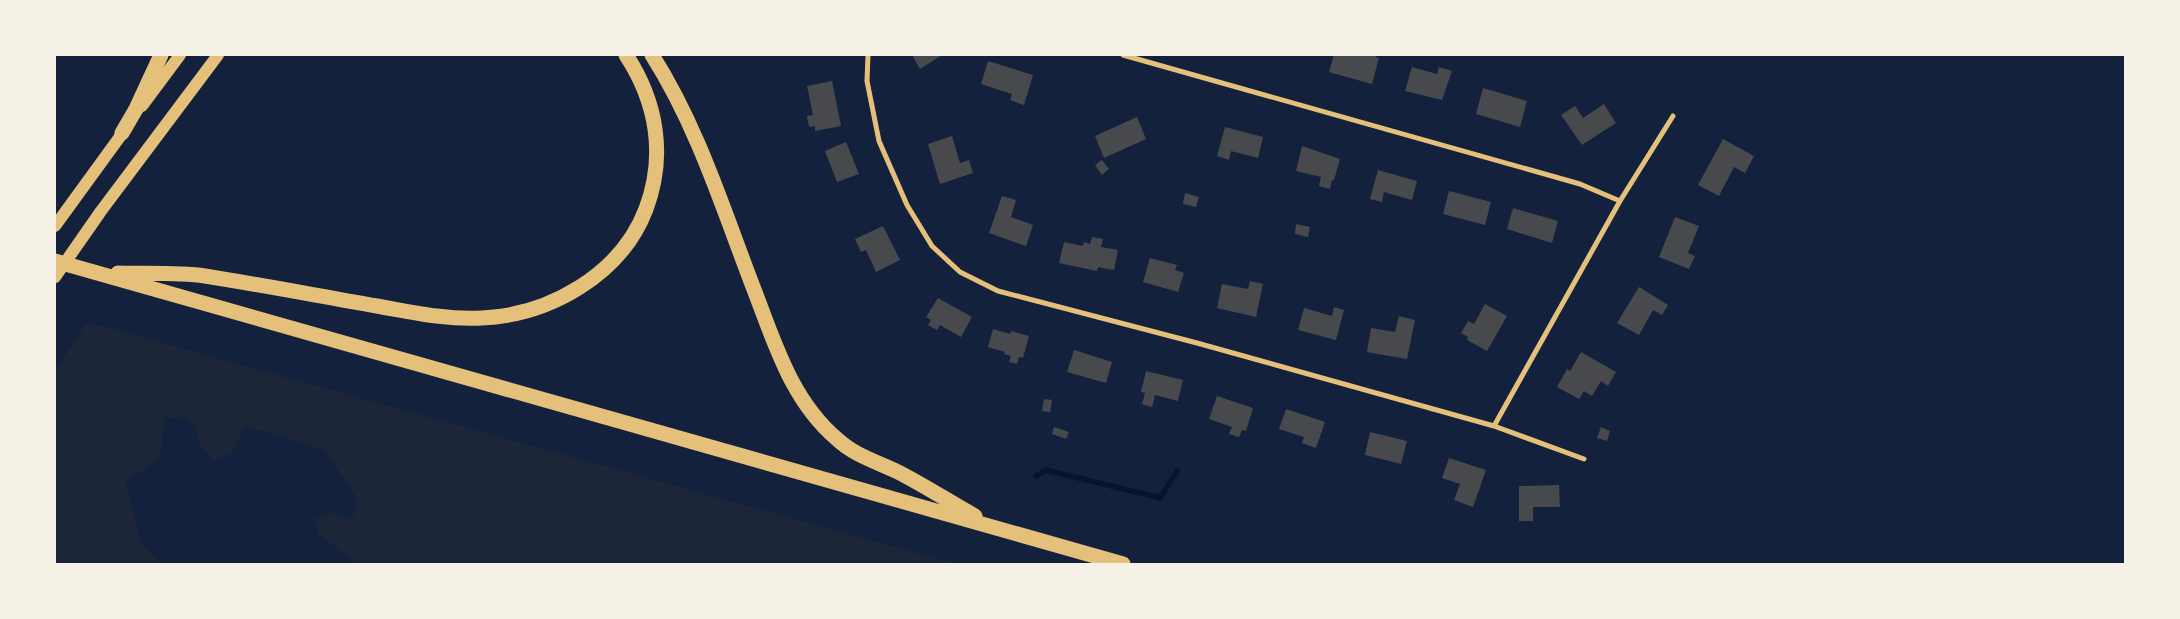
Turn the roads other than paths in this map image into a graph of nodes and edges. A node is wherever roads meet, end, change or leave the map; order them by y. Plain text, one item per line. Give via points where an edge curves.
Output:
1 (161, 55) edge
2 (180, 55) edge
3 (218, 55) edge
4 (626, 55) edge
5 (652, 55) edge
6 (868, 55) edge
7 (1123, 55) edge
8 (1673, 116) dead end
9 (122, 133) junction
10 (1620, 201) junction
11 (55, 226) edge
12 (55, 261) edge
13 (95, 272) junction
14 (55, 277) edge
15 (1494, 426) junction
16 (1584, 459) dead end
17 (996, 528) junction
18 (1123, 564) edge

1 - 9 highway
2 - 9 main road
3 - 14 main road
4 - 13 highway via 637,72 653,112 658,155 651,195 635,234 616,258 581,287 554,301 495,318 444,317 202,276
5 - 17 highway via 679,102 700,150 778,352 803,401 847,448
6 - 15 street via 867,81 879,141 907,205 932,246 960,272 998,291
7 - 10 street via 1580,184
8 - 10 street
9 - 11 main road
10 - 15 street
12 - 13 highway
13 - 17 highway
15 - 16 street
17 - 18 highway

